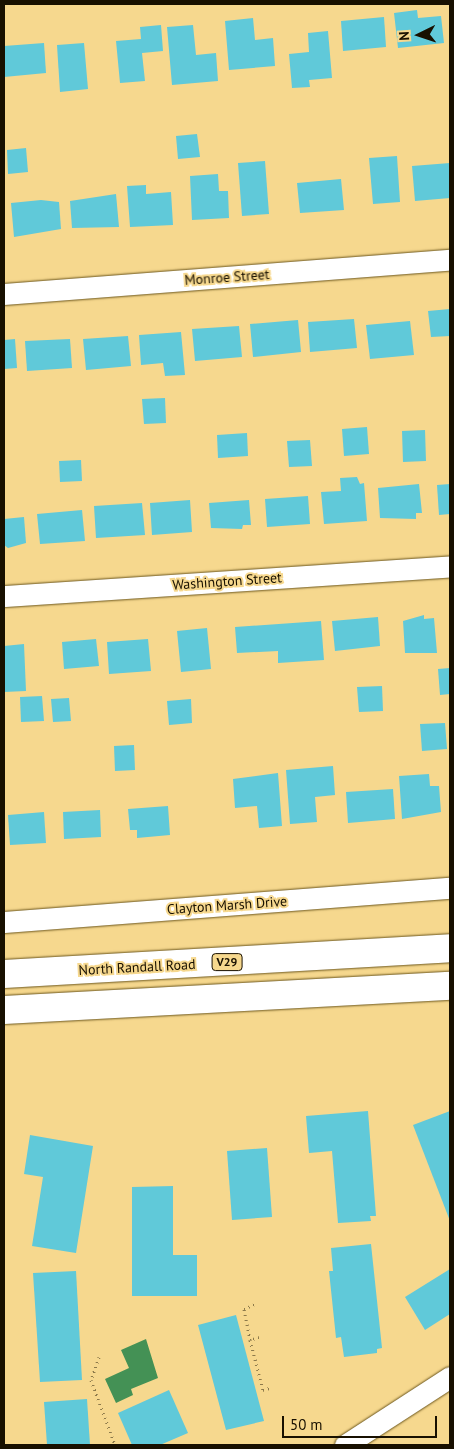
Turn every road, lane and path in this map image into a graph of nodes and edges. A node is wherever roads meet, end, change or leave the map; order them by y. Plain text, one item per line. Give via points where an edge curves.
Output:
1 (450, 260) edge
2 (4, 294) edge
3 (450, 566) edge
4 (4, 596) edge
5 (450, 888) edge
6 (4, 922) edge
7 (450, 948) edge
8 (4, 974) edge
9 (450, 986) edge
10 (4, 1010) edge
11 (257, 1303) dead end
12 (259, 1336) dead end
13 (250, 1340) junction
14 (99, 1357) dead end
15 (450, 1377) edge
16 (272, 1388) dead end
17 (115, 1445) edge
18 (345, 1445) edge

1 - 2 street, Monroe Street
3 - 4 street, Washington Street
5 - 6 street, Clayton Marsh Drive
7 - 8 main road, North Randall Road / V29
9 - 10 main road
11 - 13 path via 244,1309
12 - 13 path
13 - 16 path via 263,1390
14 - 17 path via 90,1380
15 - 18 street

